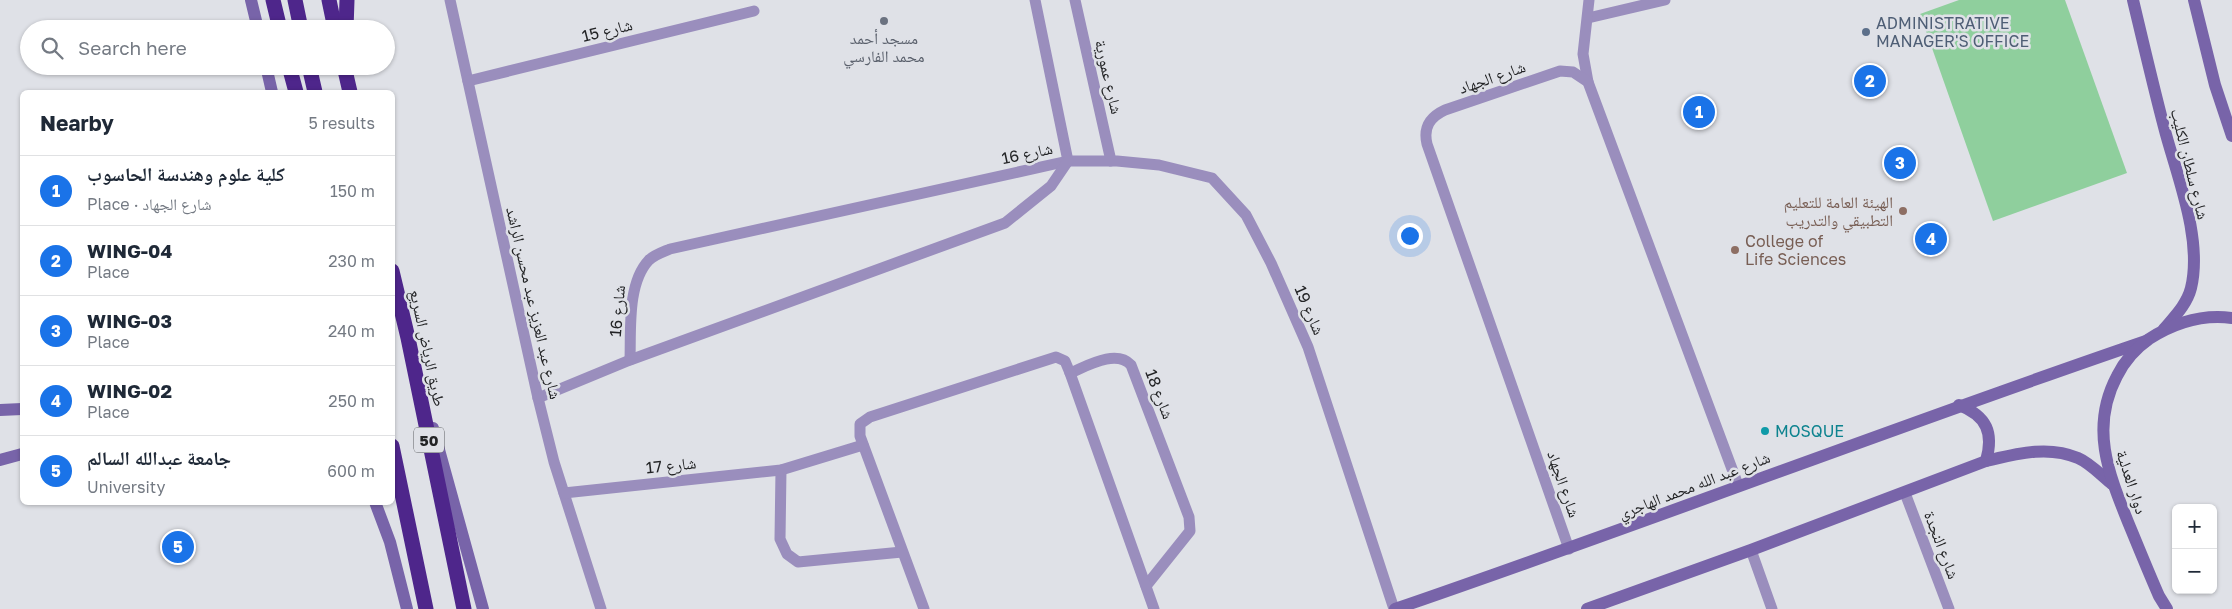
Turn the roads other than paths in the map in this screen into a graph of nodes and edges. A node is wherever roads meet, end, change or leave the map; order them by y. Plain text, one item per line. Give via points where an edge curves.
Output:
1 (251, 0) edge
2 (272, 0) edge
3 (295, 0) edge
4 (329, 0) edge
5 (348, 0) edge
6 (450, 0) edge
7 (1035, 0) edge
8 (1075, 0) edge
9 (1589, 0) edge
10 (1665, 0) edge
11 (2133, 0) edge
12 (2194, 0) edge
13 (754, 11) dead end
14 (1588, 18) junction
15 (256, 20) edge
16 (278, 20) edge
17 (299, 20) edge
18 (333, 20) edge
19 (347, 20) edge
20 (268, 75) edge
21 (291, 75) edge
22 (311, 75) edge
23 (346, 75) edge
24 (468, 81) junction
25 (1588, 82) junction
26 (272, 90) edge
27 (295, 90) edge
28 (315, 90) edge
29 (350, 90) edge
30 (2232, 136) edge
31 (1068, 161) junction
32 (1111, 161) junction
33 (395, 284) edge
34 (2232, 318) edge
35 (2163, 330) junction
36 (408, 338) junction
37 (2146, 341) junction
38 (630, 360) junction
39 (1070, 373) junction
40 (538, 398) junction
41 (1959, 405) junction
42 (20, 409) edge
43 (0, 410) edge
44 (863, 445) junction
45 (20, 455) edge
46 (0, 460) edge
47 (395, 460) edge
48 (1986, 461) junction
49 (782, 470) junction
50 (2112, 484) junction
51 (1738, 485) junction
52 (564, 493) junction
53 (1905, 493) junction
54 (376, 505) edge
55 (1569, 549) junction
56 (1751, 550) junction
57 (902, 552) junction
58 (1146, 586) junction
59 (2159, 596) junction
60 (407, 609) edge
61 (426, 609) edge
62 (464, 609) edge
63 (483, 609) edge
64 (601, 609) edge
65 (924, 609) edge
66 (1154, 609) edge
67 (1394, 609) edge
68 (1588, 609) edge
69 (1772, 609) edge
70 (1949, 609) edge
71 (2163, 609) edge
72 (2167, 609) edge

1 - 15 main road
2 - 16 highway
3 - 17 highway
4 - 18 highway
5 - 19 highway
6 - 24 street, شارع عبد العزيز عبد محسن الراشد
7 - 31 street
8 - 32 street, شارع عمورية
9 - 14 street
10 - 14 street
11 - 35 main road, شارع سلطان الكليب via 2187,212 2194,257 2186,303
12 - 30 main road via 2215,85
13 - 24 street, شارع 15
14 - 25 street via 1583,54
20 - 26 main road
21 - 27 highway
22 - 28 highway
23 - 29 highway
24 - 40 street, شارع عبد العزيز عبد محسن الراشد
25 - 51 street
25 - 55 street, شارع الجهاد via 1573,72 1560,71 1446,110 1433,117 1426,131 1430,154
31 - 32 street, شارع 19
31 - 38 street, شارع 16 via 1051,186 1005,223
31 - 38 street, شارع 16 via 670,249 649,259 636,281
32 - 67 street, شارع 19 via 1159,165 1212,178 1246,215 1308,347
33 - 36 highway, طريق الرياض السريع / 50
34 - 35 main road, دوار العدلية via 2202,318
35 - 37 main road, دوار العدلية
36 - 62 highway, طريق الرياض السريع / 50
36 - 63 main road
37 - 41 main road, شارع عبد الله محمد الهاجري
37 - 50 main road, دوار العدلية via 2120,370 2105,405 2104,444
38 - 40 street, شارع 16
39 - 44 street via 1063,359 1053,358 870,417 860,424
39 - 58 street
39 - 58 street, شارع 18 via 1110,359 1123,359 1131,365 1189,517 1190,531
40 - 52 street, شارع عبد العزيز عبد محسن الراشد
41 - 48 main road via 1972,410 1989,433 1990,448
41 - 51 main road, شارع عبد الله محمد الهاجري
42 - 43 main road
44 - 49 street, شارع 17
44 - 57 street
45 - 46 main road
47 - 61 highway, 50
48 - 50 main road via 2021,452 2047,450 2079,458
48 - 53 main road
49 - 52 street, شارع 17
49 - 57 street via 780,539 787,554 798,562
50 - 59 main road, دوار العدلية
51 - 55 main road, شارع عبد الله محمد الهاجري
52 - 64 street, شارع عبد العزيز عبد محسن الراشد
53 - 56 main road
53 - 70 street, شارع النجدة
54 - 60 main road via 390,542
55 - 67 main road, شارع عبد الله محمد الهاجري
56 - 68 main road
56 - 69 street
57 - 65 street
58 - 66 street
59 - 71 main road
59 - 72 main road, دوار العدلية

